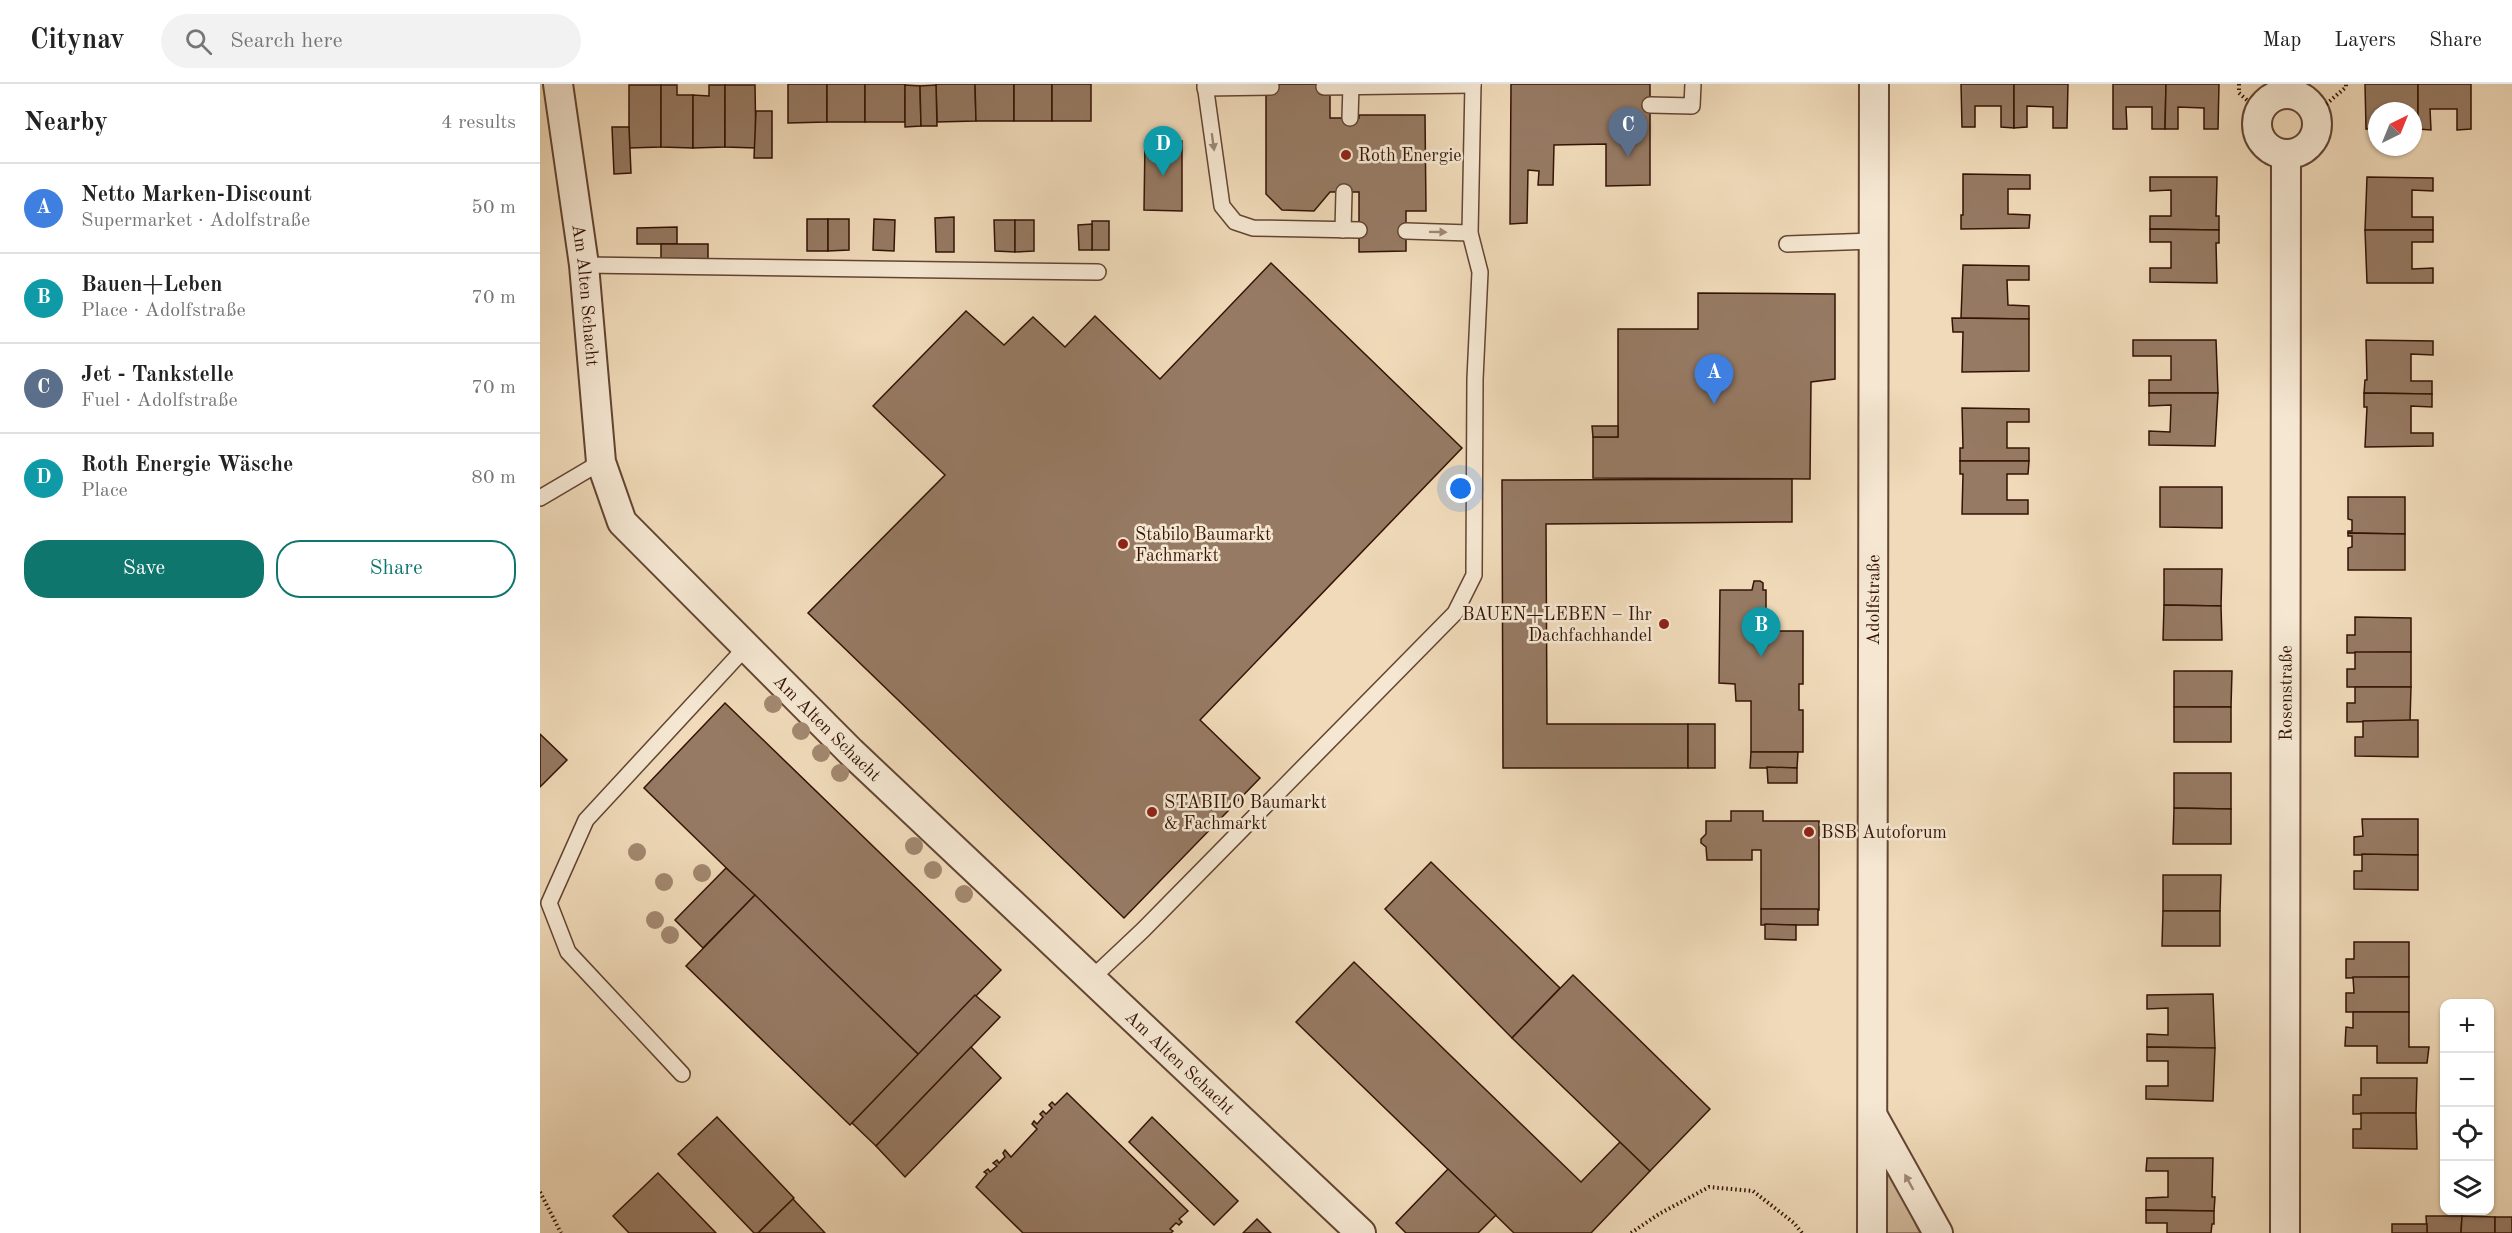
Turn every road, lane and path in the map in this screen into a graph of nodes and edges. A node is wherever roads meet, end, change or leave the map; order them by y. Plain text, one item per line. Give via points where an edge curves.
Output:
1 (558, 84) edge
2 (1473, 84) edge
3 (1693, 84) edge
4 (1874, 84) edge
5 (2239, 84) edge
6 (2346, 84) edge
7 (1205, 86) edge
8 (1352, 86) junction
9 (1272, 87) dead end
10 (1323, 87) dead end
11 (1650, 105) dead end
12 (2259, 111) junction
13 (2316, 113) junction
14 (1350, 118) dead end
15 (2286, 154) junction
16 (1344, 192) dead end
17 (1343, 230) junction
18 (1359, 230) dead end
19 (1406, 231) dead end
20 (1470, 233) junction
21 (1873, 242) junction
22 (1787, 244) dead end
23 (584, 265) junction
24 (1098, 272) dead end
25 (601, 462) junction
26 (540, 498) edge
27 (747, 646) junction
28 (1091, 979) junction
29 (682, 1074) dead end
30 (1873, 1116) junction
31 (540, 1192) edge
32 (561, 1233) edge
33 (1361, 1233) edge
34 (1631, 1233) edge
35 (1802, 1233) edge
36 (1872, 1233) edge
37 (1938, 1233) edge
38 (2285, 1233) edge

1 - 23 street, Am Alten Schacht
2 - 8 lane
2 - 20 lane
3 - 11 lane via 1692,106
4 - 21 street, Adolfstraße
5 - 12 path via 2239,93
6 - 13 path
7 - 9 lane
7 -> 17 lane via 1222,206 1235,222 1253,228
8 - 10 lane
8 - 14 lane
12 - 13 street via 2283,94 2303,98
12 - 15 street via 2262,140 2268,147
13 - 15 street via 2312,142 2296,153
15 - 38 street, Rosenstraße
16 - 17 lane
17 - 18 lane
19 -> 20 lane
20 - 28 lane via 1480,272 1474,575 1455,613
21 - 22 lane
21 - 30 street, Adolfstraße
23 - 24 lane
23 - 25 street, Am Alten Schacht
25 - 26 lane
25 - 27 street, Am Alten Schacht via 622,522
27 - 28 street, Am Alten Schacht via 851,752
27 - 29 lane via 586,820 549,903 568,952
28 - 33 street, Am Alten Schacht
30 - 36 street, Adolfstraße
37 -> 30 street, Adolfstraße
31 - 32 path
34 - 35 path via 1709,1187 1753,1191 1794,1222

